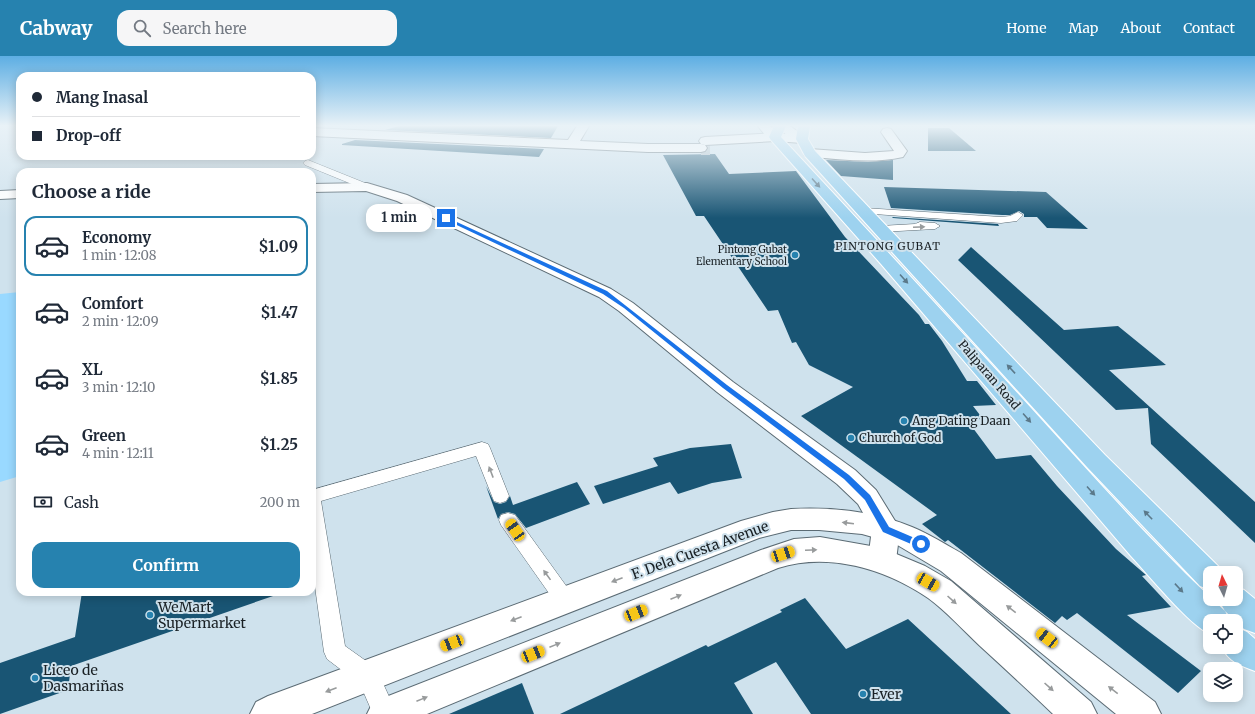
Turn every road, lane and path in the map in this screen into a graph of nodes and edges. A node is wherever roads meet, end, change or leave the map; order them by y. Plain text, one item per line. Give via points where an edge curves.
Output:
1 (801, 157) edge
2 (813, 157) edge
3 (856, 157) edge
4 (883, 157) edge
5 (308, 163) dead end
6 (367, 187) junction
7 (316, 188) edge
8 (16, 194) edge
9 (0, 195) edge
10 (864, 211) junction
11 (1018, 215) dead end
12 (500, 496) dead end
13 (316, 497) edge
14 (508, 520) dead end
15 (316, 525) edge
16 (886, 529) junction
17 (882, 560) junction
18 (1203, 570) edge
19 (566, 600) junction
20 (1241, 606) edge
21 (1207, 614) edge
22 (1255, 619) edge
23 (1243, 649) edge
24 (1255, 656) edge
25 (368, 676) junction
26 (268, 714) edge
27 (385, 714) edge
28 (1079, 714) edge
29 (1143, 714) edge

1 -> 21 main road, Paliparan Road via 887,260 1142,548
2 - 10 main road, Paliparan Road
3 - 4 street
5 - 6 lane
6 - 7 street
6 - 16 street via 402,198 605,292 725,387 846,477 867,498
8 - 9 street
10 - 11 lane via 1001,220 1013,219
18 -> 10 main road, Paliparan Road via 1096,461
12 -> 13 lane via 482,448
19 -> 14 lane
15 - 25 lane via 335,652
16 - 17 street
16 -> 19 street, F. Dela Cuesta Avenue via 812,519 781,521 751,529
29 -> 16 street, F. Dela Cuesta Avenue via 952,562 921,544
27 -> 17 street via 771,558 794,551 820,549
17 -> 28 street via 940,590
19 -> 25 street, F. Dela Cuesta Avenue
20 - 22 main road
23 - 24 main road
25 -> 26 street, F. Dela Cuesta Avenue
25 - 27 lane

